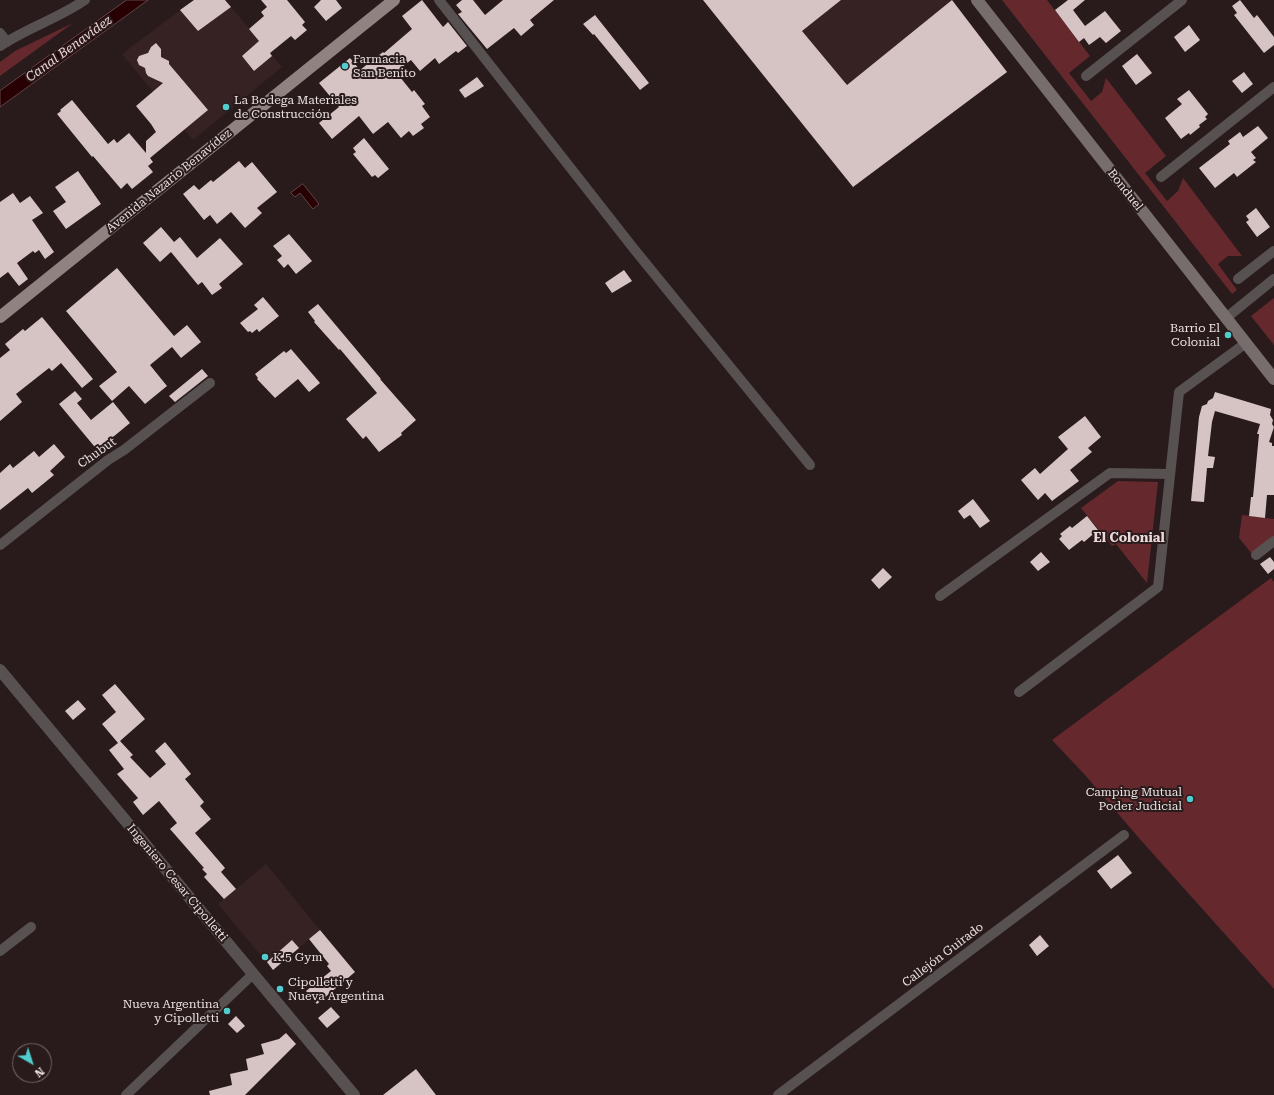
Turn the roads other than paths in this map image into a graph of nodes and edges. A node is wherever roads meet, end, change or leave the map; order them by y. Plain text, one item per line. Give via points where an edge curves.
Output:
1 (85, 0) edge
2 (394, 0) edge
3 (439, 0) edge
4 (977, 0) edge
5 (1182, 0) edge
6 (0, 33) edge
7 (3, 44) edge
8 (1086, 76) dead end
9 (1274, 88) edge
10 (1161, 177) dead end
11 (1274, 251) edge
12 (1238, 279) dead end
13 (1274, 279) edge
14 (0, 317) edge
15 (1226, 318) junction
16 (1246, 343) junction
17 (1274, 379) edge
18 (210, 383) dead end
19 (810, 465) dead end
20 (1170, 474) junction
21 (1274, 541) edge
22 (0, 545) edge
23 (1256, 555) dead end
24 (940, 596) dead end
25 (0, 670) edge
26 (1019, 692) dead end
27 (1124, 836) dead end
28 (31, 927) dead end
29 (0, 951) edge
30 (253, 974) junction
31 (126, 1095) edge
32 (354, 1095) edge
33 (778, 1095) edge

1 - 7 street
2 - 14 main road, Avenida Nazario Benavídez
3 - 19 street via 634,249
4 - 15 main road, Bonduel
5 - 8 street
6 - 7 street
9 - 10 street
11 - 12 street
13 - 15 street
15 - 16 main road, Bonduel
16 - 17 main road, Bonduel
16 - 20 street via 1179,392
18 - 22 street, Chubut
20 - 24 street via 1110,473
20 - 26 street via 1158,587
21 - 23 street
25 - 30 street, Ingeniero Cesar Cipolletti
27 - 33 street, Callejón Guirado
28 - 29 street
30 - 31 street
30 - 32 street, Ingeniero Cesar Cipolletti

